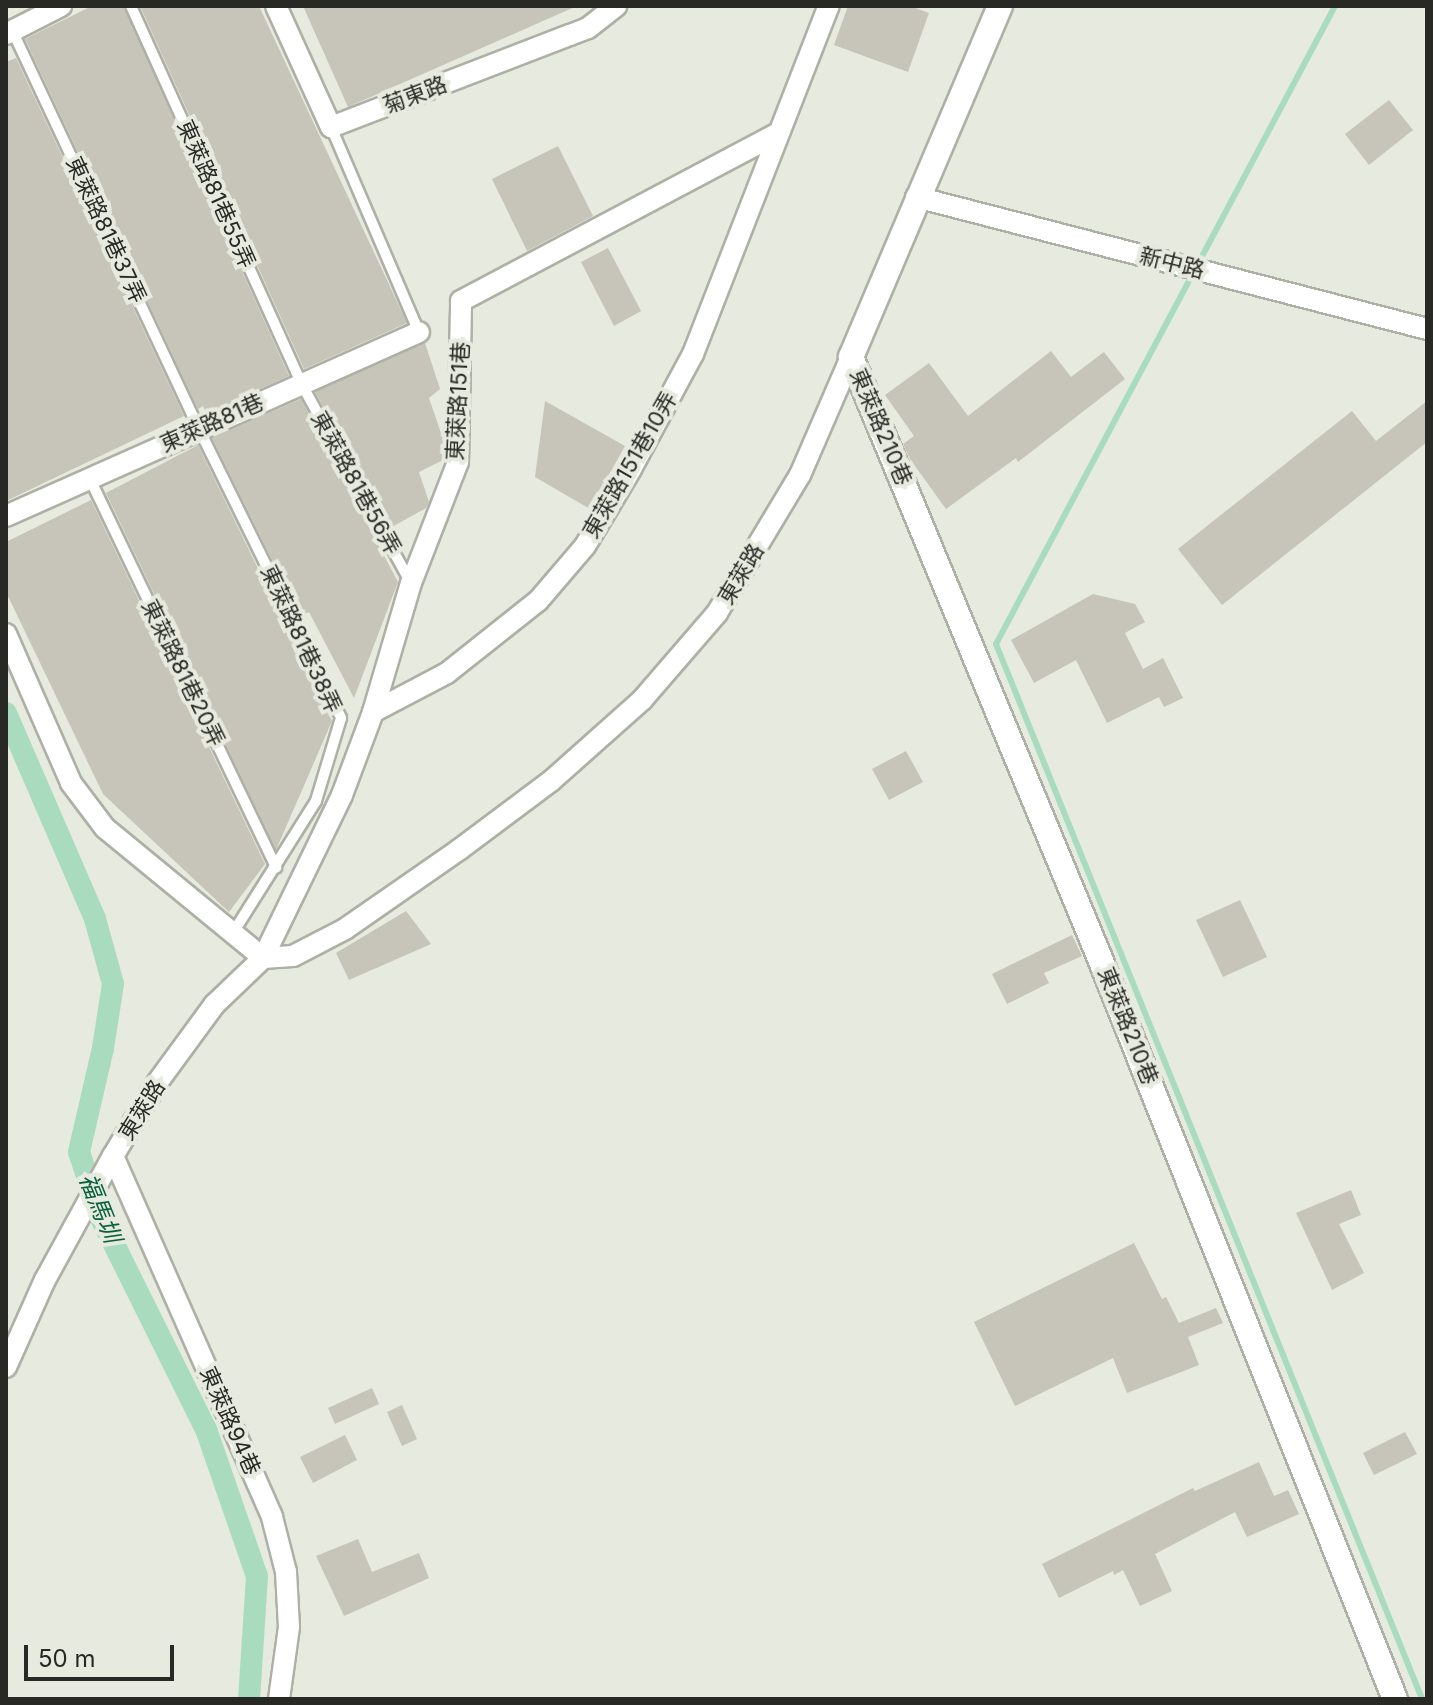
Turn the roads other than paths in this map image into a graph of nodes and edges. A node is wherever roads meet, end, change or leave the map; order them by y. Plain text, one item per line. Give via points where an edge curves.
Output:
1 (61, 6) edge
2 (131, 6) edge
3 (276, 6) edge
4 (616, 6) edge
5 (829, 6) edge
6 (1000, 6) edge
7 (9, 32) edge
8 (331, 127) junction
9 (778, 133) junction
10 (916, 197) junction
11 (1427, 329) edge
12 (419, 332) joint
13 (851, 357) junction
14 (301, 383) junction
15 (199, 429) junction
16 (90, 479) junction
17 (6, 516) edge
18 (411, 583) junction
19 (6, 634) edge
20 (373, 712) junction
21 (276, 868) junction
22 (233, 933) junction
23 (263, 958) junction
24 (113, 1156) junction
25 (6, 1367) edge
26 (279, 1699) edge
27 (1395, 1699) edge

1 - 7 street
2 - 14 lane, 東萊路81巷55弄
3 - 8 street
4 - 8 street, 菊東路 via 588,28
5 - 9 street
6 - 10 street, 東萊路
7 - 15 lane, 東萊路81巷37弄
8 - 12 lane
9 - 18 street, 東萊路151巷 via 461,301 458,462
9 - 20 street, 東萊路151巷10弄 via 693,354 585,546 538,601 447,673
10 - 11 street, 新中路
10 - 13 street, 東萊路
12 - 14 street, 東萊路81巷
13 - 23 street, 東萊路 via 800,475 717,613 642,700 551,781 345,929 293,956
13 - 27 street, 東萊路210巷 via 1099,956
14 - 15 street, 東萊路81巷
14 - 18 lane, 東萊路81巷56弄
15 - 16 street, 東萊路81巷
15 - 21 lane, 東萊路81巷38弄 via 341,718 316,801
16 - 17 street, 東萊路81巷
16 - 21 lane, 東萊路81巷20弄
18 - 20 street, 東萊路151巷
19 - 22 street via 71,783 105,828
20 - 23 street, 東萊路151巷 via 342,795
21 - 22 lane, 東萊路81巷38弄
22 - 23 street
23 - 24 street, 東萊路 via 214,1005 157,1083
24 - 25 street, 東萊路 via 45,1280
24 - 26 street, 東萊路94巷 via 272,1517 286,1572 289,1627

